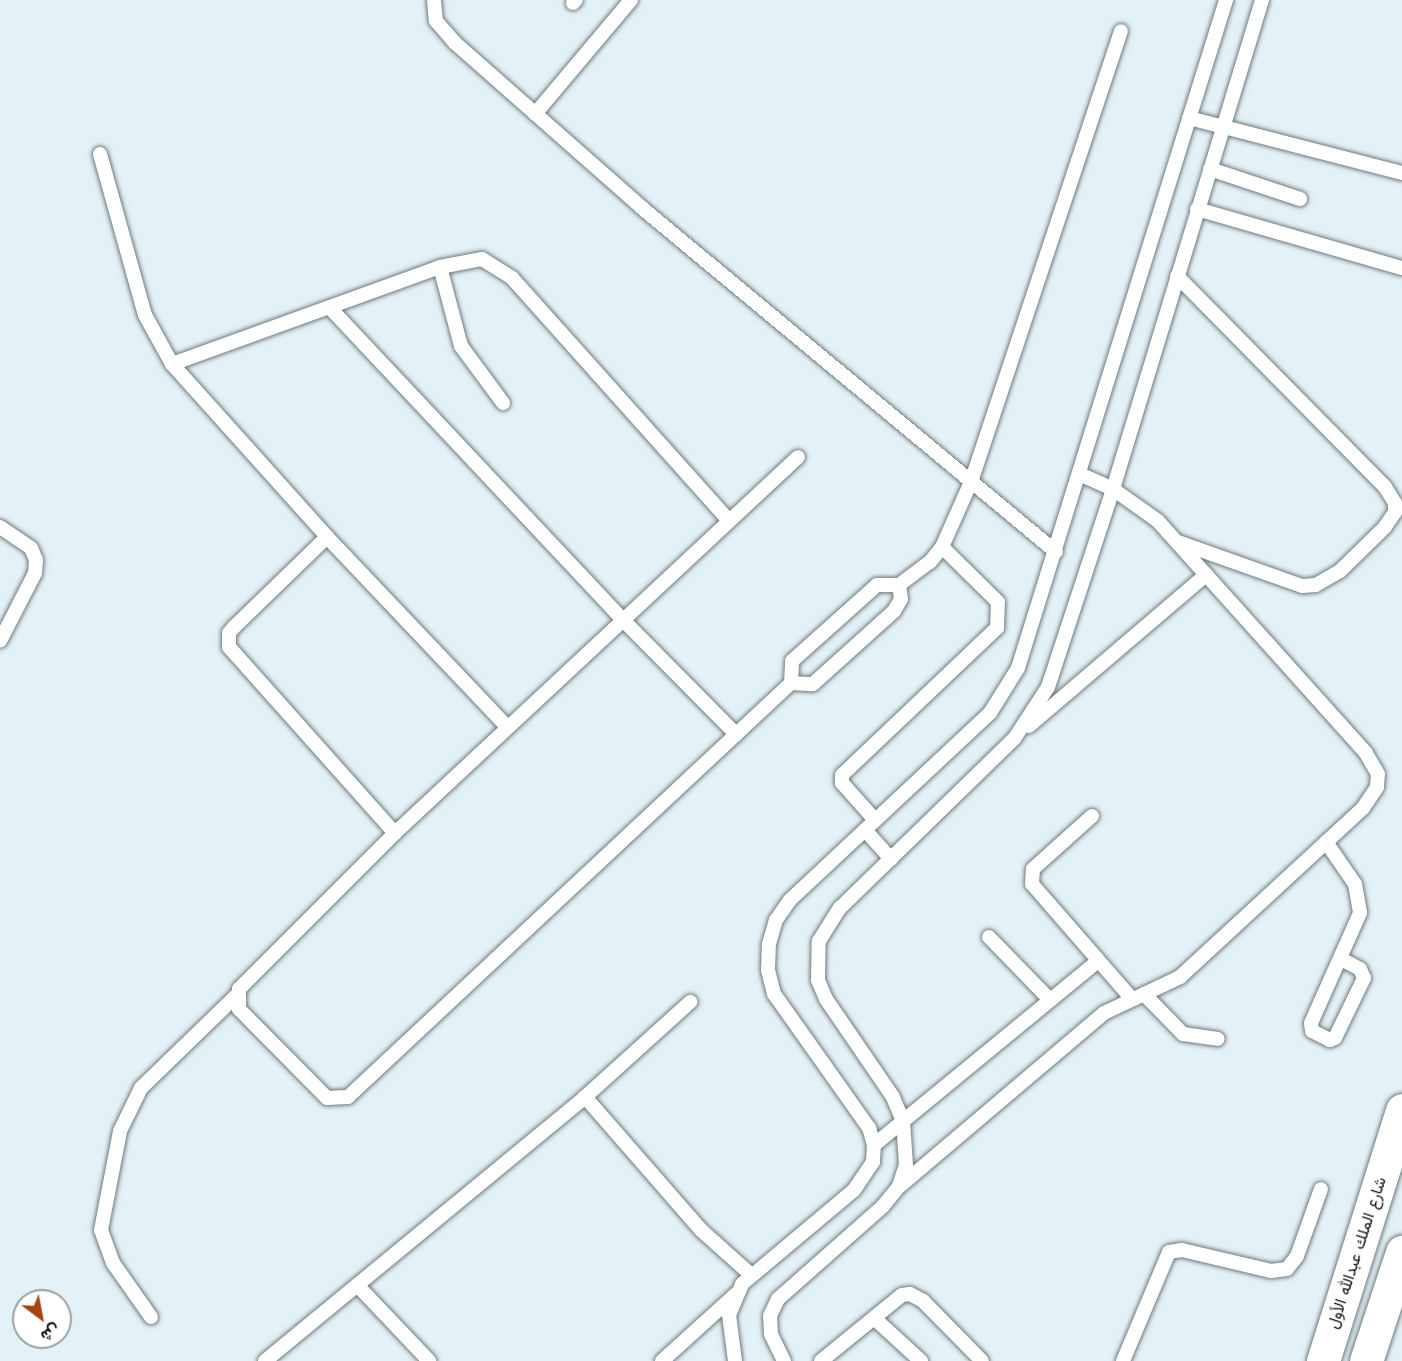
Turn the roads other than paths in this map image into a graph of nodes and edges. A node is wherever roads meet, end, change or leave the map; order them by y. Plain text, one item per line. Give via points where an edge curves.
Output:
1 (631, 0) edge
2 (1226, 0) edge
3 (1262, 0) edge
4 (429, 2) edge
5 (1121, 32) dead end
6 (535, 114) junction
7 (1189, 118) junction
8 (1222, 128) junction
9 (100, 154) dead end
10 (1210, 169) junction
11 (1402, 173) edge
12 (1300, 199) dead end
13 (1197, 209) junction
14 (440, 267) junction
15 (1402, 268) edge
16 (1177, 276) junction
17 (331, 309) junction
18 (172, 364) junction
19 (503, 403) dead end
20 (798, 457) dead end
21 (1081, 475) junction
22 (971, 482) junction
23 (1113, 489) junction
24 (728, 520) junction
25 (0, 527) edge
26 (327, 537) junction
27 (1177, 541) junction
28 (942, 547) junction
29 (1056, 552) junction
30 (1206, 575) junction
31 (899, 585) junction
32 (623, 620) junction
33 (0, 641) edge
34 (790, 683) junction
35 (507, 727) junction
36 (736, 734) junction
37 (1014, 739) junction
38 (1092, 816) dead end
39 (876, 820) junction
40 (865, 830) junction
41 (395, 833) junction
42 (1326, 842) junction
43 (891, 859) junction
44 (989, 937) dead end
45 (1341, 959) junction
46 (1098, 961) junction
47 (237, 996) junction
48 (1138, 996) junction
49 (1050, 1000) junction
50 (690, 1002) dead end
51 (1218, 1039) dead end
52 (585, 1097) junction
53 (1402, 1110) edge
54 (903, 1121) junction
55 (874, 1146) junction
56 (899, 1186) junction
57 (1321, 1189) dead end
58 (1402, 1252) edge
59 (750, 1274) junction
60 (357, 1285) junction
61 (736, 1294) junction
62 (151, 1317) dead end
63 (874, 1318) junction
64 (265, 1361) edge
65 (429, 1361) edge
66 (662, 1361) edge
67 (735, 1361) edge
68 (784, 1361) edge
69 (821, 1361) edge
70 (921, 1361) edge
71 (982, 1361) edge
72 (1123, 1361) edge
73 (1323, 1361) edge
74 (1366, 1361) edge

1 - 6 lane
2 - 7 lane
3 - 8 lane
4 - 6 lane via 444,33
5 - 22 lane
6 - 22 lane
7 - 8 lane
7 - 21 lane
8 - 10 lane
8 - 11 lane
9 - 18 lane via 146,315
10 - 12 lane
10 - 13 lane
13 - 15 lane
13 - 16 lane
14 - 17 lane
14 - 19 lane via 461,345
14 - 24 lane via 470,259 504,269
16 - 23 lane
16 - 27 lane via 1385,487 1395,502 1392,520 1385,528 1329,580 1316,585 1302,586
17 - 18 lane
17 - 32 lane
18 - 26 lane
20 - 24 lane
21 - 23 lane
21 - 29 lane
22 - 28 lane
22 - 29 lane
23 - 27 lane via 1158,521
23 - 37 lane via 1048,687
24 - 32 lane
25 - 33 lane via 31,549 36,560 35,573
26 - 35 lane
26 - 41 lane via 234,627 229,633 229,647
27 - 30 lane
28 - 31 lane via 930,562
28 - 39 lane via 998,602 999,621 989,637 842,775 844,786
29 - 39 lane via 1021,660 1005,692 972,732
30 - 37 lane
30 - 42 lane via 1374,764 1378,774 1372,798
31 - 34 lane via 877,585 797,656 788,668
31 - 34 lane via 898,606 852,649 813,684
32 - 35 lane
32 - 36 lane
34 - 36 lane
35 - 41 lane
36 - 47 lane via 348,1097 327,1098 239,1009
37 - 43 lane
38 - 46 lane via 1033,869 1031,876 1036,890
39 - 40 lane
40 - 43 lane
40 - 55 lane via 790,900 776,920 768,970 774,994 786,1016 859,1112
41 - 47 lane
42 - 45 lane via 1355,884 1359,898 1360,913
42 - 48 lane via 1180,977
43 - 54 lane via 827,925 816,960 825,999 880,1076
44 - 49 lane
45 - 45 lane via 1310,1026 1330,1040 1335,1038 1364,978 1360,969
46 - 48 lane
46 - 49 lane
47 - 62 lane via 141,1088 120,1131 101,1230 113,1263
48 - 51 lane via 1183,1034
48 - 56 lane via 1104,1013
49 - 54 lane
50 - 52 lane
52 - 59 lane via 701,1230
52 - 60 lane
53 - 73 main road, شارع الملك عبدالله الأول
54 - 55 lane
54 - 56 lane via 906,1165
55 - 59 lane via 866,1178
56 - 68 lane via 883,1206 778,1299 770,1316 771,1334
57 - 72 lane via 1297,1256 1287,1269 1271,1271 1182,1250 1169,1252
58 - 74 main road
59 - 61 lane
60 - 64 lane
60 - 65 lane
61 - 66 lane
61 - 67 lane via 729,1315
63 - 69 lane
63 - 70 lane
63 - 71 lane via 902,1295 917,1296

